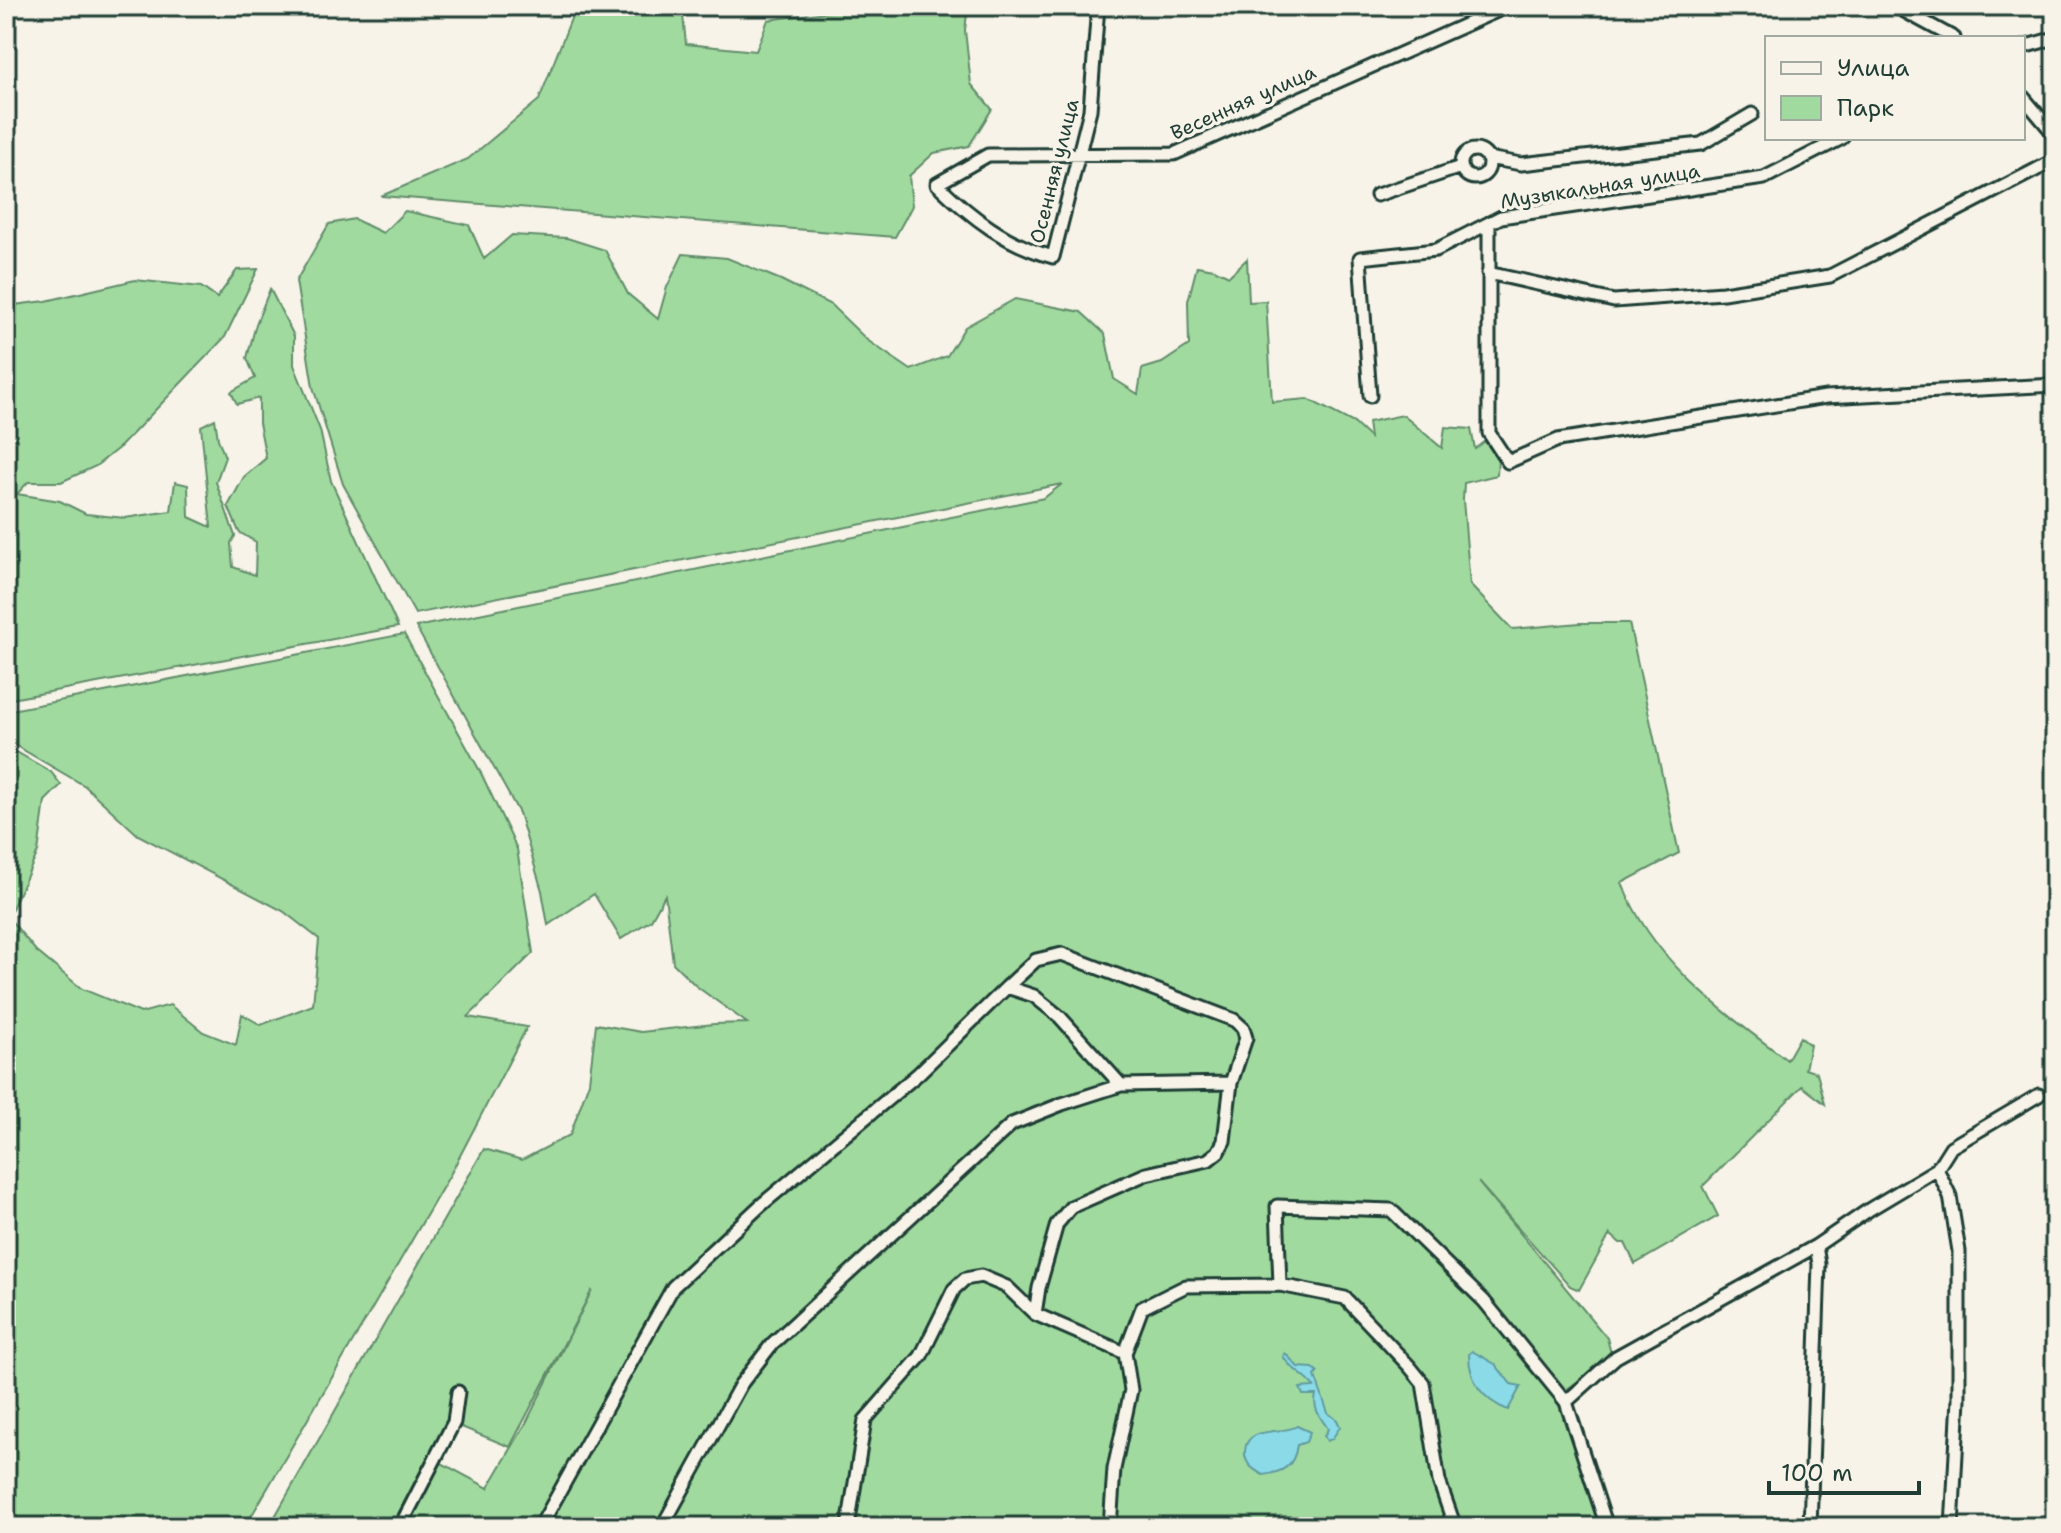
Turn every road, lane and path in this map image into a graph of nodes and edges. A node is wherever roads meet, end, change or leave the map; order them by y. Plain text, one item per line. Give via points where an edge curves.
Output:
1 (1098, 6) edge
2 (1508, 6) edge
3 (1895, 6) edge
4 (1950, 36) edge
5 (2055, 38) edge
6 (2025, 46) edge
7 (2025, 99) edge
8 (1752, 114) dead end
9 (2055, 135) edge
10 (1838, 140) edge
11 (1081, 154) junction
12 (1488, 158) junction
13 (2055, 160) edge
14 (1461, 167) junction
15 (937, 184) joint
16 (1377, 195) dead end
17 (1489, 223) junction
18 (1488, 273) junction
19 (2055, 385) edge
20 (1370, 396) dead end
21 (1007, 987) junction
22 (1231, 1083) junction
23 (1121, 1085) junction
24 (2039, 1095) dead end
25 (1937, 1169) junction
26 (1816, 1246) junction
27 (1280, 1285) junction
28 (1035, 1314) junction
29 (1125, 1353) junction
30 (458, 1392) dead end
31 (1566, 1402) junction
32 (400, 1527) edge
33 (540, 1527) edge
34 (662, 1527) edge
35 (848, 1527) edge
36 (1110, 1527) edge
37 (1455, 1527) edge
38 (1607, 1527) edge
39 (1810, 1527) edge
40 (1952, 1527) edge

1 - 11 street, Осенняя улица
2 - 11 street, Весенняя улица via 1174,154
3 - 4 street
5 - 6 street
7 - 9 street
8 - 12 street via 1701,144 1521,164
10 - 17 street, Музыкальная улица via 1764,178
11 - 15 street, Весенняя улица via 988,155
11 - 15 street, Осенняя улица via 1053,257 1027,250 972,217
12 - 14 street via 1482,151 1468,151
12 - 14 street via 1489,167 1479,178 1466,175
13 - 18 street via 1830,276 1723,293 1614,301
14 - 16 street
17 - 18 street
17 - 20 street, Музыкальная улица via 1436,250 1360,258
18 - 19 street via 1489,433 1508,462 1558,440 1826,397
21 - 22 street via 1036,960 1062,954 1234,1020 1246,1038
21 - 23 street via 1034,996 1060,1017
21 - 33 street via 918,1074 760,1206 673,1287
22 - 23 street
22 - 28 street via 1224,1141 1208,1160 1146,1174 1071,1207 1057,1224
23 - 34 street via 1012,1124 772,1344 741,1384
24 - 25 street via 1951,1147
25 - 26 street
25 - 40 street via 1950,1196 1959,1251
26 - 31 street via 1616,1357
26 - 39 street
27 - 29 street via 1186,1286 1142,1308
27 - 31 street via 1277,1206 1391,1210 1484,1301
27 - 37 street via 1345,1298 1423,1383 1439,1481
28 - 29 street
28 - 35 street via 1007,1287 981,1276 965,1279 954,1289 921,1356 865,1420
29 - 36 street via 1131,1390 1114,1469
30 - 32 street via 454,1422
31 - 38 street

